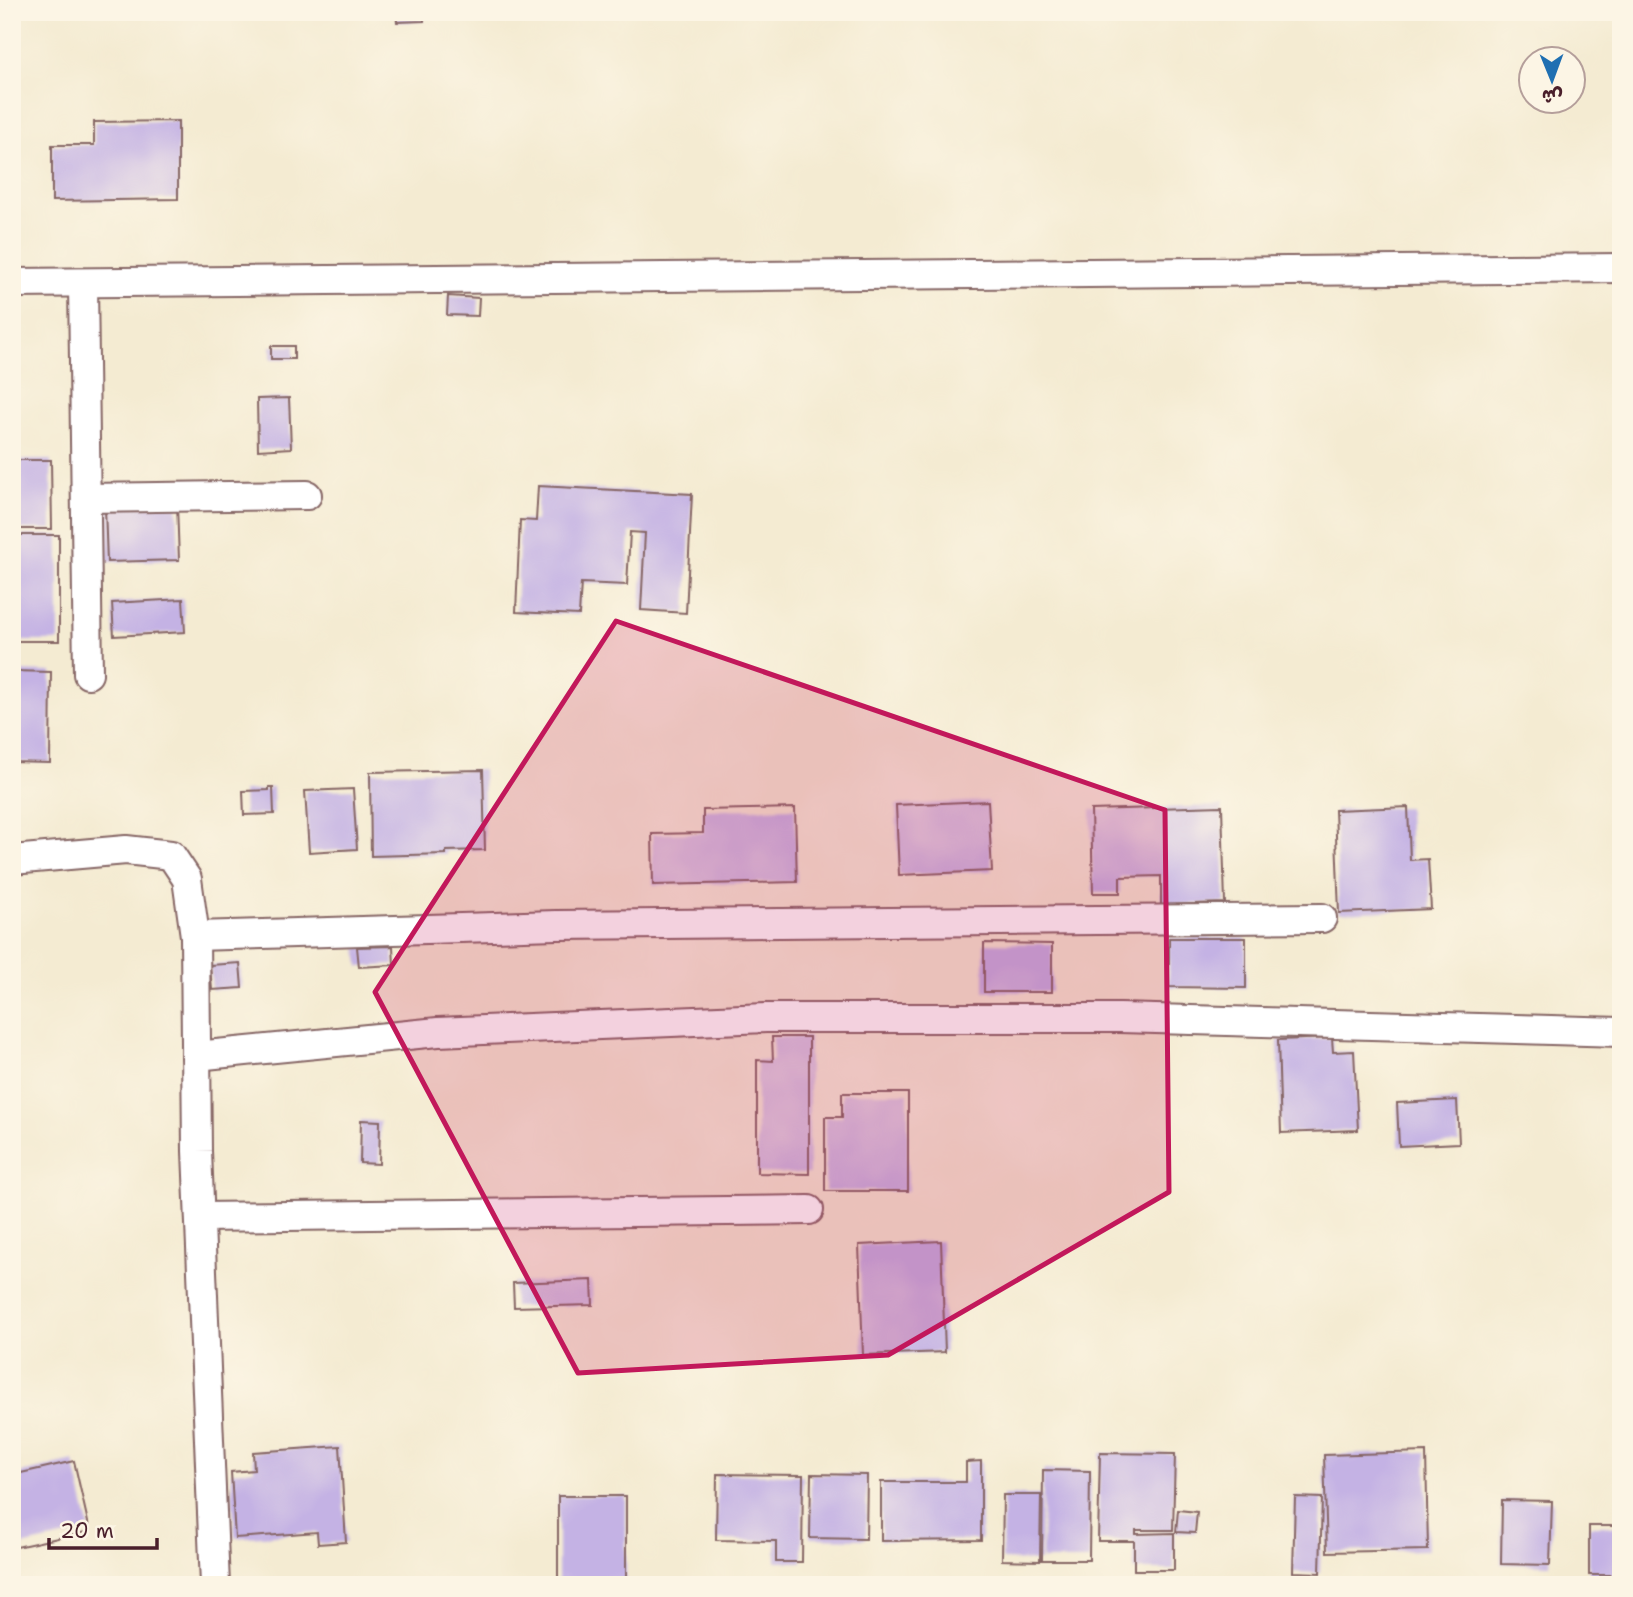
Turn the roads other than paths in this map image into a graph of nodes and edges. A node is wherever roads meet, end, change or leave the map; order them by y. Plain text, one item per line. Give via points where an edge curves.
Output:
1 (1621, 268) edge
2 (83, 283) junction
3 (12, 284) edge
4 (307, 495) dead end
5 (86, 498) junction
6 (89, 674) dead end
7 (12, 860) edge
8 (1322, 918) dead end
9 (195, 936) junction
10 (1621, 1032) edge
11 (196, 1056) junction
12 (809, 1210) dead end
13 (200, 1217) junction
14 (215, 1585) edge

1 - 2 street
2 - 3 street
2 - 5 street
4 - 5 street
5 - 6 street
7 - 9 street via 126,849 172,855 187,879
8 - 9 street via 556,925
9 - 11 street
10 - 11 street via 1120,1018 765,1018 438,1032
11 - 13 street
12 - 13 street
13 - 14 street

